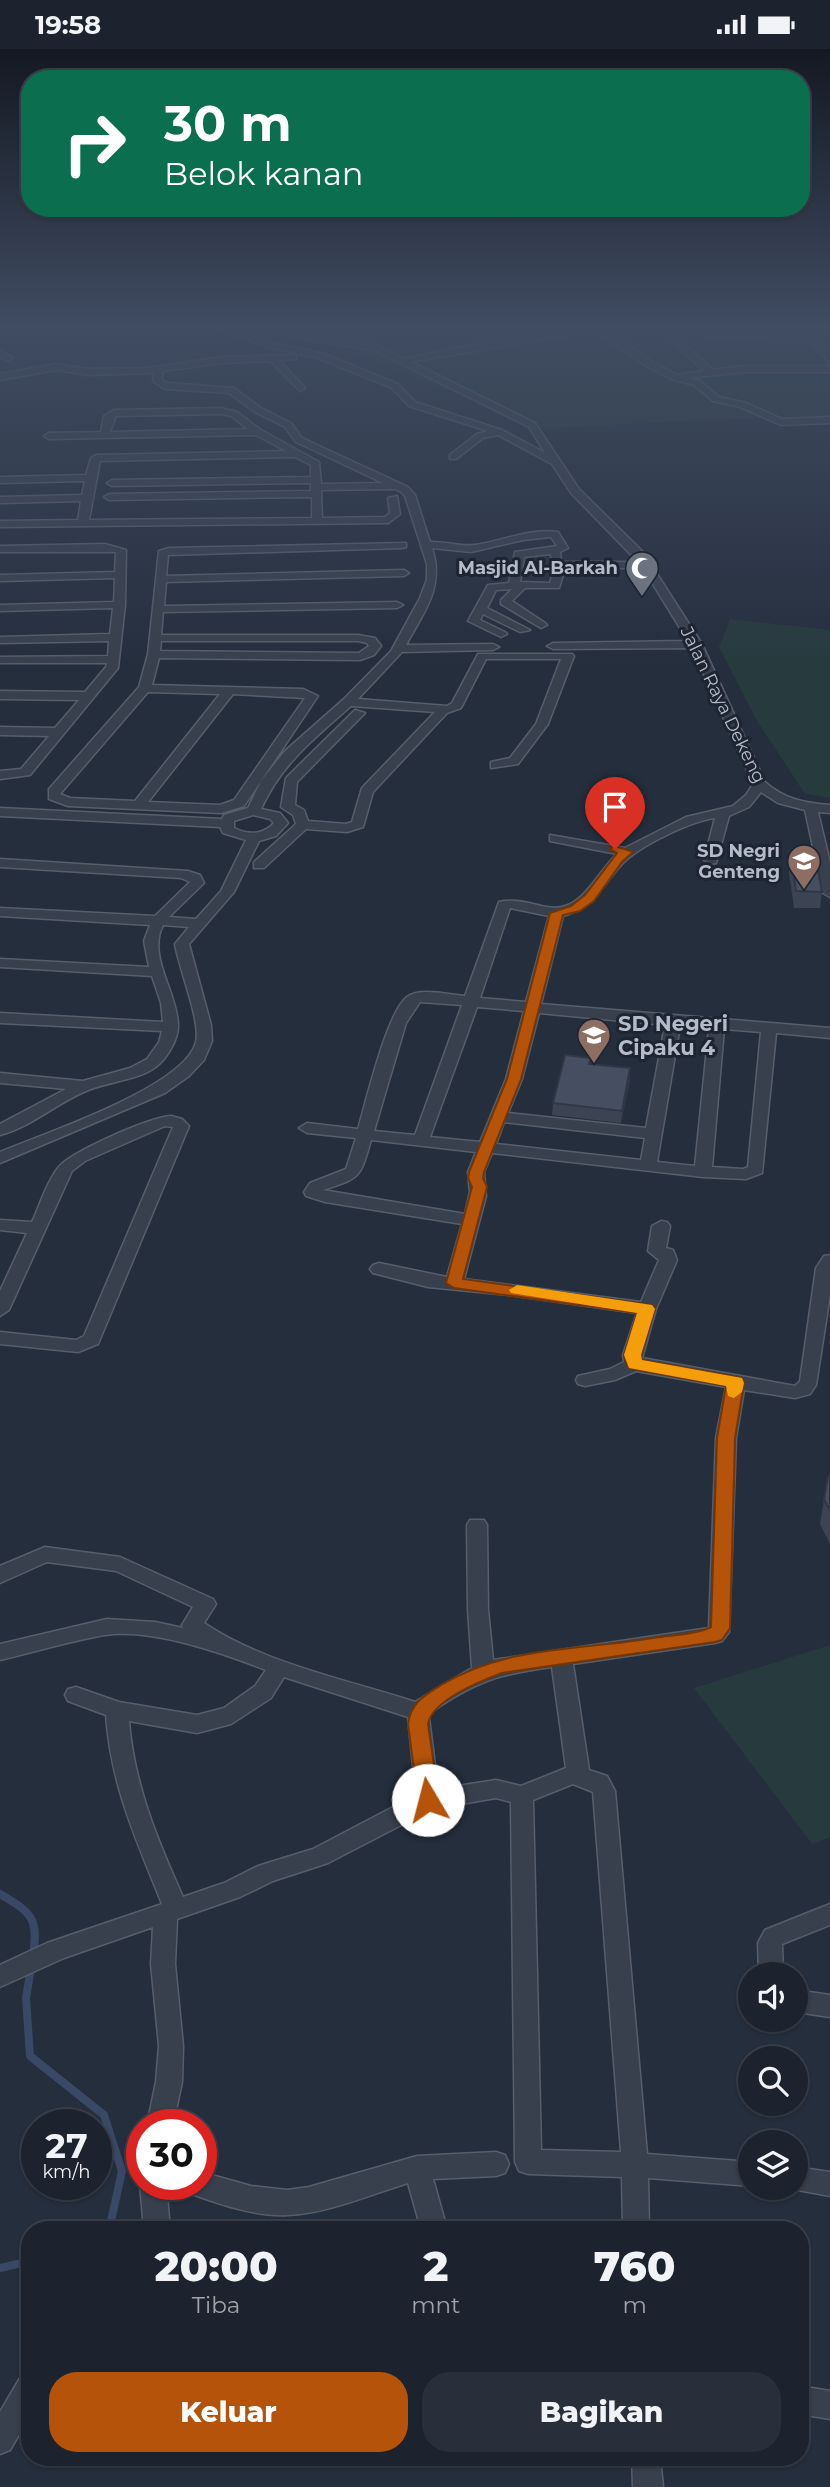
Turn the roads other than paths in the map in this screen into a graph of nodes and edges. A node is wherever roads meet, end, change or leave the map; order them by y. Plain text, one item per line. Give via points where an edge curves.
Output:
1 (268, 438) edge
2 (297, 438) edge
3 (478, 438) edge
4 (509, 438) edge
5 (538, 438) edge
6 (296, 454) junction
7 (116, 457) junction
8 (453, 457) dead end
9 (556, 465) junction
10 (90, 478) junction
11 (0, 480) edge
12 (112, 483) junction
13 (398, 486) junction
14 (317, 487) junction
15 (109, 496) junction
16 (87, 498) junction
17 (393, 498) dead end
18 (0, 500) edge
19 (317, 521) junction
20 (0, 524) edge
21 (83, 524) junction
22 (105, 524) junction
23 (402, 545) dead end
24 (426, 545) junction
25 (0, 549) edge
26 (554, 550) junction
27 (560, 565) junction
28 (646, 565) junction
29 (404, 573) dead end
30 (120, 575) junction
31 (0, 578) edge
32 (161, 579) junction
33 (518, 585) junction
34 (119, 605) junction
35 (397, 605) dead end
36 (0, 608) edge
37 (158, 609) junction
38 (481, 609) junction
39 (541, 625) dead end
40 (524, 630) dead end
41 (501, 634) dead end
42 (115, 638) junction
43 (156, 638) junction
44 (0, 640) edge
45 (696, 644) junction
46 (373, 647) junction
47 (399, 649) junction
48 (154, 654) junction
49 (114, 659) junction
50 (0, 660) edge
51 (145, 688) junction
52 (229, 691) junction
53 (0, 695) edge
54 (86, 697) junction
55 (348, 702) junction
56 (443, 711) junction
57 (359, 713) dead end
58 (0, 731) edge
59 (58, 732) junction
60 (495, 765) dead end
61 (0, 775) edge
62 (759, 784) junction
63 (138, 806) junction
64 (811, 808) junction
65 (830, 809) edge
66 (253, 811) junction
67 (0, 812) edge
68 (723, 814) junction
69 (226, 823) junction
70 (303, 825) junction
71 (254, 837) junction
72 (555, 838) dead end
73 (627, 852) junction
74 (711, 860) dead end
75 (0, 863) edge
76 (259, 865) dead end
77 (830, 893) edge
78 (0, 912) edge
79 (557, 913) junction
80 (159, 921) junction
81 (198, 923) junction
82 (0, 963) edge
83 (156, 972) junction
84 (469, 1002) junction
85 (532, 1008) junction
86 (0, 1018) edge
87 (673, 1021) junction
88 (717, 1025) junction
89 (171, 1027) junction
90 (769, 1029) junction
91 (830, 1033) edge
92 (0, 1078) edge
93 (84, 1086) junction
94 (500, 1117) junction
95 (307, 1128) dead end
96 (0, 1130) edge
97 (363, 1134) junction
98 (653, 1134) junction
99 (421, 1140) junction
100 (486, 1148) junction
101 (0, 1158) edge
102 (648, 1166) junction
103 (703, 1172) junction
104 (472, 1220) junction
105 (0, 1225) edge
106 (661, 1226) dead end
107 (36, 1229) junction
108 (830, 1260) edge
109 (379, 1269) dead end
110 (454, 1283) junction
111 (646, 1309) junction
112 (0, 1310) edge
113 (0, 1338) edge
114 (635, 1364) junction
115 (585, 1380) dead end
116 (736, 1383) junction
117 (477, 1525) dead end
118 (0, 1575) edge
119 (218, 1643) junction
120 (0, 1652) edge
121 (561, 1656) junction
122 (279, 1667) junction
123 (483, 1672) junction
124 (76, 1695) dead end
125 (117, 1710) junction
126 (420, 1712) junction
127 (578, 1774) junction
128 (522, 1795) junction
129 (428, 1800) junction
130 (170, 1911) junction
131 (830, 1914) edge
132 (771, 1962) edge
133 (5, 1974) edge
134 (808, 2003) edge
135 (830, 2006) edge
136 (163, 2109) edge
137 (496, 2164) dead end
138 (635, 2165) junction
139 (417, 2168) junction
140 (738, 2173) edge
141 (808, 2181) edge
142 (830, 2184) edge
143 (217, 2189) edge
144 (154, 2200) edge
145 (156, 2221) edge
146 (432, 2221) edge
147 (636, 2221) edge
148 (809, 2402) edge
149 (21, 2404) edge
150 (830, 2405) edge
151 (0, 2440) edge
152 (647, 2466) edge
153 (648, 2487) edge

1 - 6 street
2 - 13 street
3 - 8 street
4 - 9 street
5 - 9 street, Jalan Raya Dekeng
6 - 7 street
6 - 14 street via 316,464
7 - 10 street via 94,459
7 - 12 street
9 - 28 street, Jalan Raya Dekeng
10 - 11 street
10 - 16 street
12 - 14 street
12 - 15 street
13 - 14 street
13 - 24 street via 410,495
14 - 15 street
14 - 19 street
15 - 22 street
16 - 18 street
16 - 21 street
17 - 19 street via 395,514 388,520
19 - 22 street
20 - 21 street
21 - 22 street
23 - 32 street via 169,551 163,553
24 - 26 street via 471,549 554,534 563,548
24 - 47 street via 433,571 430,588
25 - 30 street via 118,548
26 - 27 street
26 - 33 street via 519,554
27 - 28 street
27 - 33 street via 555,586
28 - 45 street, Jalan Raya Dekeng
29 - 32 street
30 - 31 street
30 - 34 street
32 - 37 street
33 - 38 street via 492,587
33 - 39 street via 505,602
34 - 36 street
34 - 42 street
35 - 37 street
37 - 43 street
38 - 40 street
38 - 41 street via 474,621
42 - 44 street
42 - 49 street
43 - 46 street via 358,638 371,640
43 - 48 street
45 - 47 street
45 - 62 street, Jalan Raya Dekeng
46 - 47 street
46 - 48 street via 360,657
47 - 55 street
48 - 51 street
49 - 50 street
49 - 54 street via 106,677
51 - 52 street
51 - 63 street via 54,792 68,802
52 - 63 street
52 - 63 street via 303,693 313,698 239,803 221,809
53 - 54 street
54 - 59 street
55 - 56 street
55 - 66 street via 283,760
56 - 60 street via 457,705 482,656 568,656 542,724 514,761
56 - 70 street via 367,792 358,824 347,828
57 - 70 street via 291,781 288,807 299,813
58 - 59 street
59 - 61 street via 24,772
62 - 64 street, Jalan Raya Dekeng via 773,796
62 - 68 street via 747,804
64 - 65 street, Jalan Raya Dekeng
64 - 77 street
66 - 69 street via 235,815
66 - 71 street via 269,813 281,823 270,834
67 - 69 street
68 - 73 street via 694,818
68 - 74 street
69 - 71 street via 233,833
70 - 76 street
71 - 81 street via 227,892
72 - 73 street
73 - 79 street via 589,898 576,908
75 - 80 street via 191,875 197,883
78 - 80 street
79 - 84 street via 504,905
79 - 85 street
80 - 81 street
80 - 83 street via 152,938
81 - 101 street via 182,944 206,1031 201,1055 193,1066 159,1090
82 - 83 street
83 - 89 street via 168,1001
84 - 85 street
84 - 97 street via 425,997 411,1001 398,1023
84 - 99 street
85 - 87 street
85 - 94 street
86 - 89 street
87 - 88 street
87 - 98 street
88 - 90 street
88 - 103 street
89 - 93 street via 167,1042 152,1062
90 - 91 street
90 - 103 street via 756,1168 746,1174
92 - 93 street
93 - 96 street
94 - 98 street
94 - 100 street
95 - 97 street
97 - 99 street
97 - 104 street via 354,1171 312,1189 313,1194
98 - 102 street
99 - 100 street
100 - 102 street
100 - 104 street via 475,1178 480,1187
102 - 103 street
104 - 110 street
105 - 107 street
106 - 111 street via 657,1251 667,1254 668,1260
107 - 112 street
107 - 113 street via 60,1175 70,1165 165,1120 179,1123 92,1340 78,1346
108 - 116 street via 807,1386 795,1392
109 - 110 street
110 - 111 street
111 - 114 street via 632,1355
114 - 115 street
114 - 116 street
116 - 121 street via 726,1438 719,1632 648,1647
117 - 123 street
118 - 119 street via 45,1554 120,1564 206,1604 192,1625
119 - 120 street via 155,1630 107,1627
119 - 122 street
121 - 123 street
121 - 127 street
122 - 125 street via 263,1692 232,1715 197,1724
122 - 126 street
123 - 126 street via 429,1702
124 - 125 street
125 - 130 street via 119,1746 143,1834 162,1873
126 - 129 street
127 - 128 street
127 - 138 street via 599,1782 604,1791
128 - 129 street via 496,1789
128 - 138 street via 528,2162
129 - 130 street via 320,1856
130 - 133 street via 56,1950
130 - 136 street via 163,1964 171,2046
131 - 132 street via 773,1937
134 - 135 street
137 - 139 street
138 - 140 street
138 - 147 street
139 - 143 street via 287,2203
139 - 146 street
141 - 142 street
144 - 145 street
148 - 150 street
149 - 151 street
152 - 153 street

